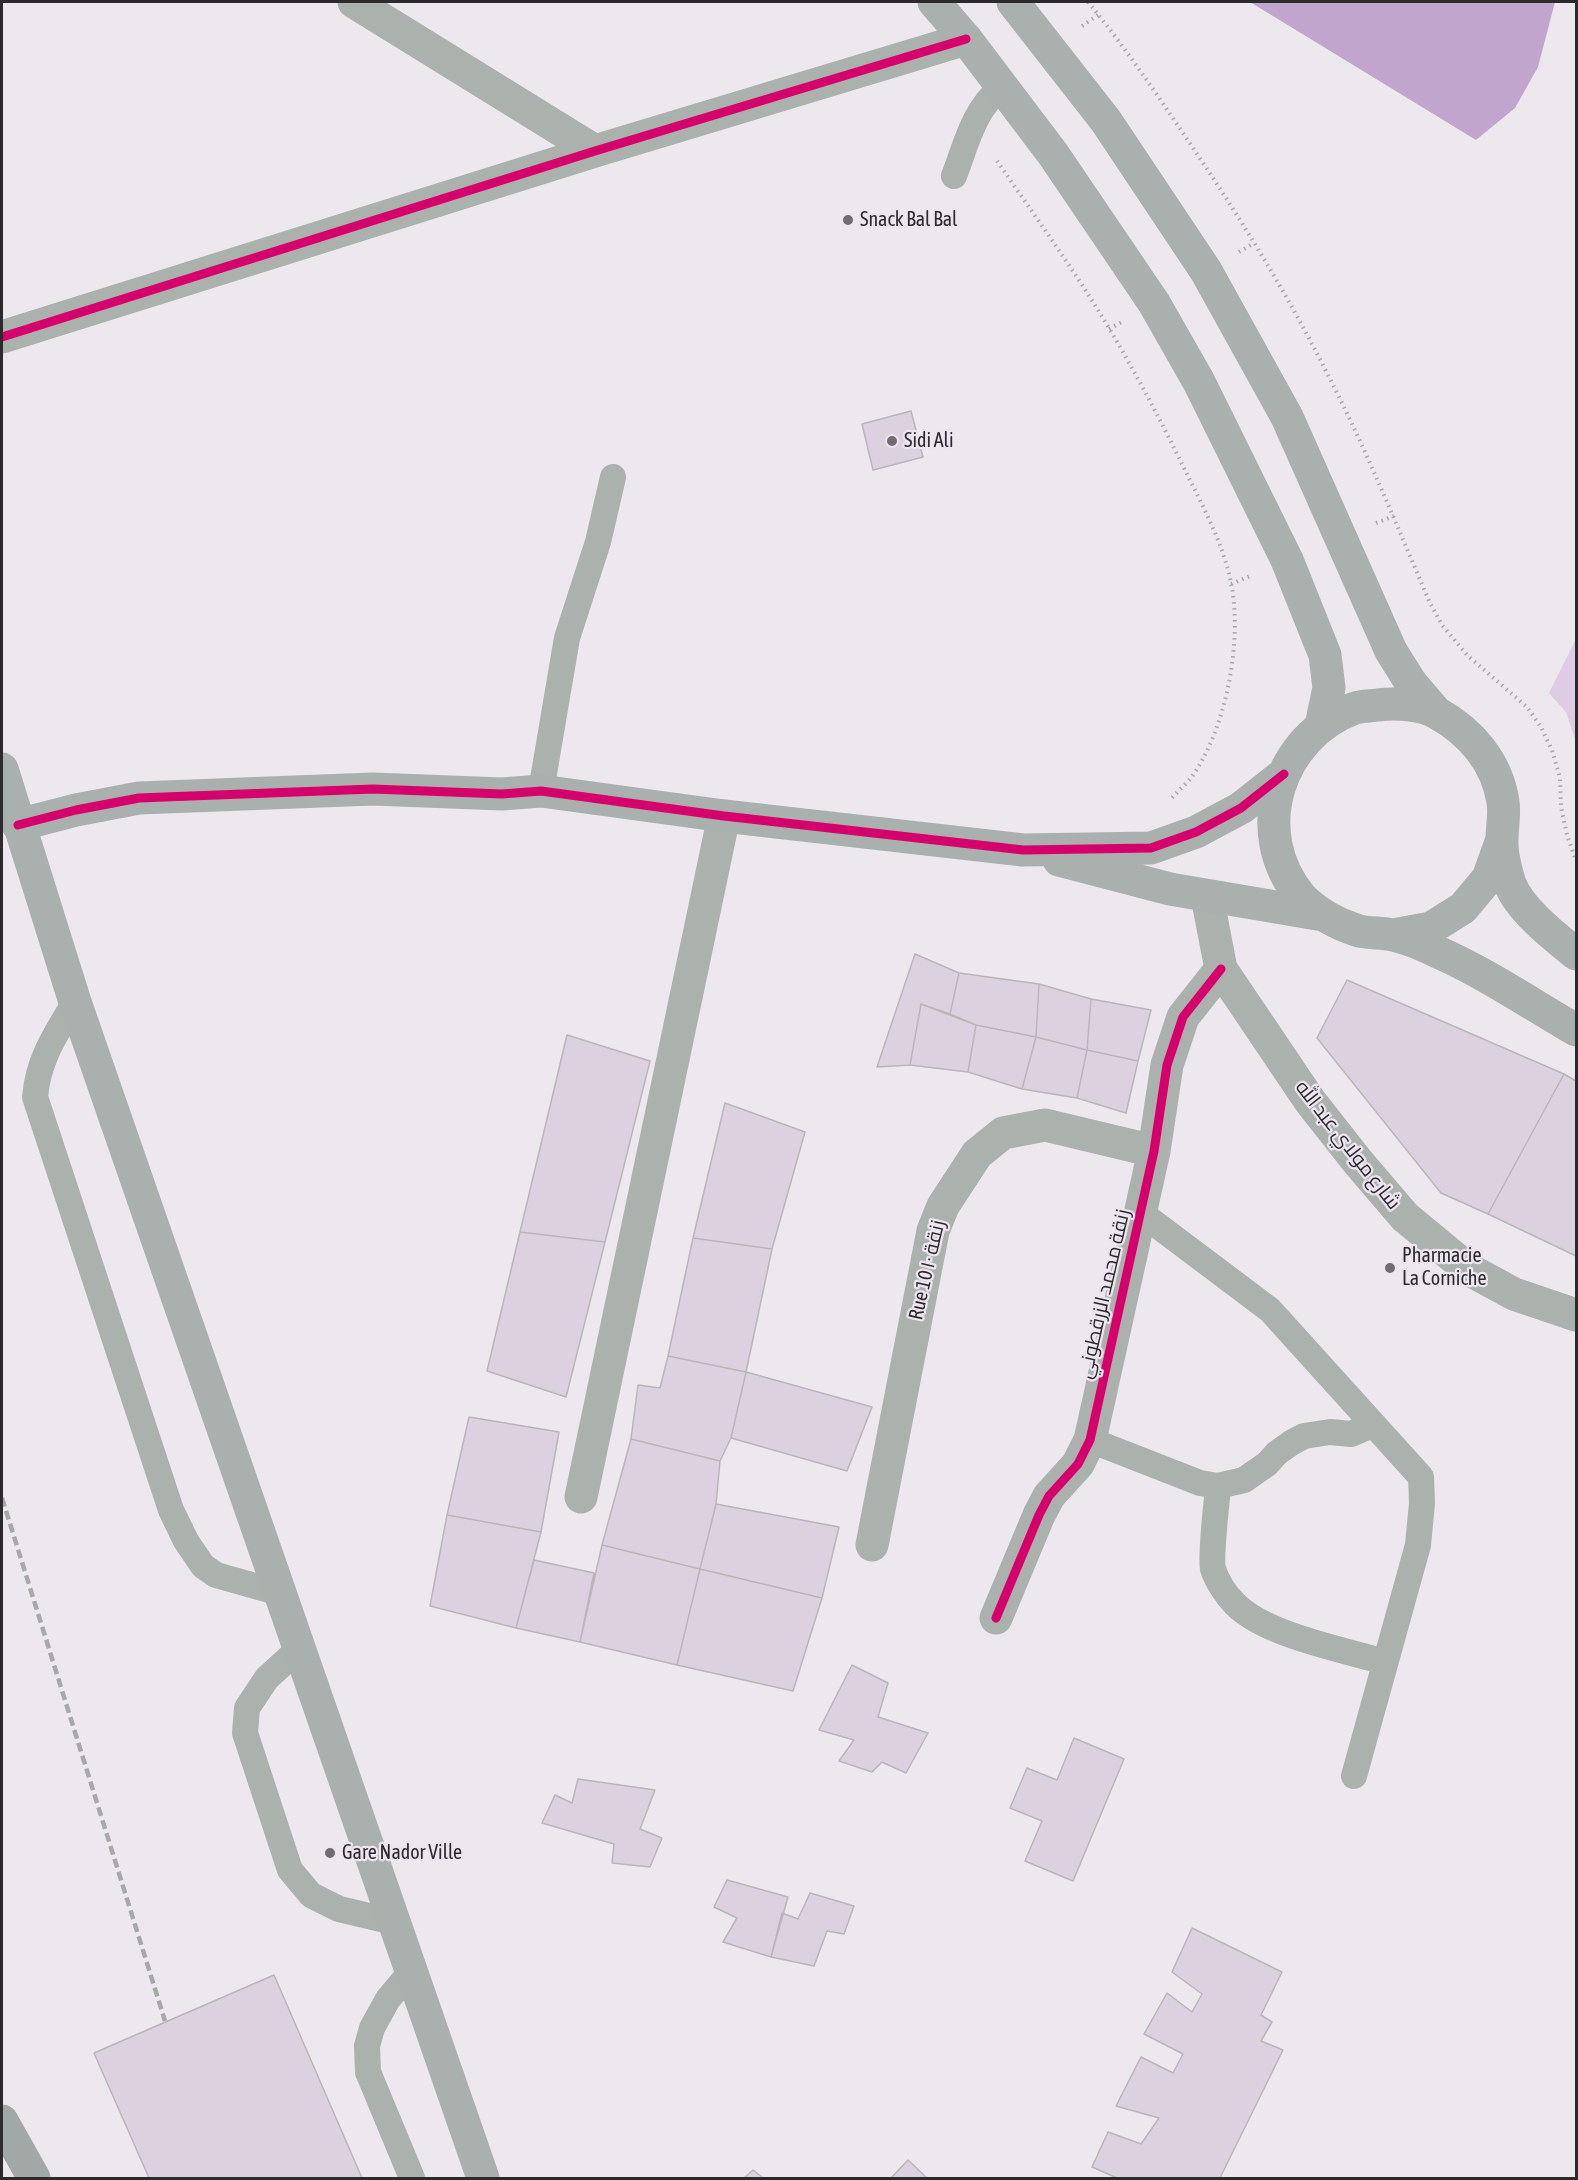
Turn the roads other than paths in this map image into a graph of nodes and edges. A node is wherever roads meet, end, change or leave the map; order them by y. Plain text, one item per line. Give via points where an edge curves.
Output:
1 (354, 2) edge
2 (934, 2) edge
3 (1013, 2) edge
4 (966, 39) junction
5 (1002, 86) junction
6 (595, 151) junction
7 (954, 176) dead end
8 (2, 337) edge
9 (613, 477) dead end
10 (1435, 711) junction
11 (1321, 726) junction
12 (2, 769) edge
13 (1284, 774) junction
14 (541, 791) junction
15 (724, 816) junction
16 (18, 825) junction
17 (1501, 842) junction
18 (1023, 850) junction
19 (1207, 897) junction
20 (1323, 915) junction
21 (1393, 935) junction
22 (1576, 954) edge
23 (1221, 969) junction
24 (75, 1002) junction
25 (1576, 1030) edge
26 (1154, 1151) junction
27 (1141, 1213) junction
28 (1576, 1315) edge
29 (1372, 1425) junction
30 (1090, 1440) junction
31 (1218, 1485) junction
32 (581, 1497) dead end
33 (872, 1545) dead end
34 (280, 1593) junction
35 (996, 1618) dead end
36 (299, 1648) junction
37 (1385, 1662) junction
38 (1354, 1776) dead end
39 (394, 1922) junction
40 (411, 1972) junction
41 (2, 2121) edge
42 (34, 2178) edge
43 (412, 2178) edge
44 (483, 2178) edge

1 - 6 street
2 - 4 main road
3 - 10 main road via 1106,121 1206,271 1287,417 1391,651
4 - 5 main road
4 - 6 street
5 - 7 lane via 983,104
5 - 11 main road via 1154,303 1218,419 1287,560 1325,655 1329,688
6 - 8 street
9 - 14 lane via 598,542 567,638
10 - 11 main road via 1396,703 1357,708
10 - 17 main road via 1468,733 1492,765 1503,803
11 - 13 main road via 1299,748
12 - 16 main road
13 - 18 main road via 1241,808 1196,832 1151,848
13 - 20 main road via 1275,799 1273,826 1277,852 1287,876 1303,898
14 - 15 main road
14 - 16 main road via 502,794 373,789 139,798
15 - 18 main road
15 - 32 street
16 - 24 main road
17 - 21 main road via 1488,878 1463,908 1431,927
17 - 22 main road via 1515,894 1532,915
18 - 19 main road
19 - 20 main road
19 - 23 street, شارع مولاي عبد الله
20 - 21 main road via 1357,931
21 - 25 main road via 1440,952
23 - 26 street, زنقة محمد الزرقطوني via 1183,1017 1167,1065
23 - 28 street, شارع مولاي عبد الله via 1310,1101 1405,1217 1468,1269 1514,1294
24 - 34 main road
24 - 34 lane via 46,1050 36,1077 35,1097 171,1510 203,1566 216,1575
26 - 27 street, زنقة محمد الزرقطوني
26 - 33 street, Rue 10 زنقة ١٠ via 1045,1125 1003,1133 976,1154 943,1206 933,1231
27 - 29 lane via 1270,1310
27 - 30 street, زنقة محمد الزرقطوني
29 - 31 lane via 1351,1434 1304,1436 1245,1480
29 - 37 lane via 1420,1478 1422,1503 1418,1545
30 - 31 lane via 1200,1483
30 - 35 street, زنقة محمد الزرقطوني via 1078,1464 1049,1496
31 - 37 lane via 1213,1567 1235,1605 1294,1635
34 - 36 main road
36 - 39 main road
36 - 39 lane via 267,1678 247,1708 245,1733 290,1870 311,1895 339,1909
37 - 38 lane
39 - 40 main road
40 - 43 lane via 372,2028 368,2072
40 - 44 main road
41 - 42 main road

